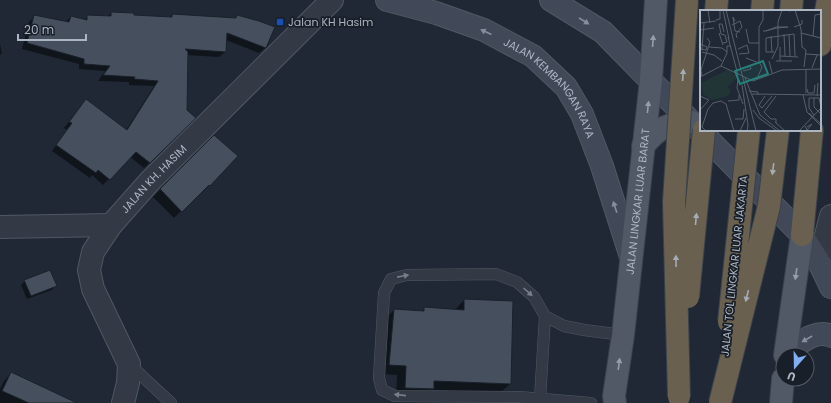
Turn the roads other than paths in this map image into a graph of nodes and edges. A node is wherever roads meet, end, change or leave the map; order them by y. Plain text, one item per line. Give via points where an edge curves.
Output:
1 (332, 0) edge
2 (387, 0) edge
3 (551, 0) edge
4 (656, 0) edge
5 (687, 0) edge
6 (717, 0) edge
7 (763, 0) edge
8 (792, 0) edge
9 (828, 0) edge
10 (716, 10) edge
11 (762, 10) edge
12 (791, 10) edge
13 (821, 39) edge
14 (651, 80) junction
15 (698, 126) edge
16 (703, 131) edge
17 (749, 131) edge
18 (778, 131) edge
19 (812, 131) edge
20 (643, 146) junction
21 (831, 216) edge
22 (111, 226) junction
23 (0, 227) edge
24 (802, 235) junction
25 (631, 257) junction
26 (819, 262) junction
27 (831, 287) edge
28 (545, 316) junction
29 (623, 335) junction
30 (831, 336) edge
31 (787, 347) edge
32 (796, 347) edge
33 (129, 364) junction
34 (782, 387) edge
35 (540, 399) junction
36 (678, 400) edge
37 (123, 403) edge
38 (171, 403) edge
39 (591, 403) edge
40 (615, 403) edge
41 (720, 403) edge
42 (781, 403) edge

1 - 22 street, JALAN KH. HASIM via 150,181
25 -> 2 main road, JALAN KEMBANGAN RAYA via 602,166 582,114 566,87 534,56 484,30 436,13
3 -> 14 main road via 602,32
14 -> 4 main road, JALAN LINGKAR LUAR BARAT
36 -> 5 highway, bridge via 674,202
6 - 10 highway
7 - 11 highway
8 - 12 highway
9 - 13 highway
14 - 15 main road
20 -> 14 main road, JALAN LINGKAR LUAR BARAT
15 - 20 main road via 668,125 655,133
36 -> 15 highway, bridge
16 - 24 main road
17 - 41 highway, JALAN TOL LINGKAR LUAR JAKARTA, bridge
18 -> 41 highway, bridge via 769,206
19 - 24 highway
20 - 25 main road, JALAN LINGKAR LUAR BARAT
21 - 26 street
22 - 23 street
22 - 33 street, JALAN KH. HASIM via 93,252 89,270 93,289
24 - 26 main road
24 -> 31 main road
25 - 29 main road, JALAN LINGKAR LUAR BARAT
26 - 27 main road
28 - 29 lane via 564,326
28 - 35 lane
35 -> 28 lane via 395,396 382,390 379,378 384,293 391,279 407,275 496,274 517,282 534,297
40 -> 29 main road, JALAN LINGKAR LUAR BARAT
30 -> 32 main road via 812,336
33 - 37 street
33 - 38 lane
34 - 42 main road
35 - 39 lane

